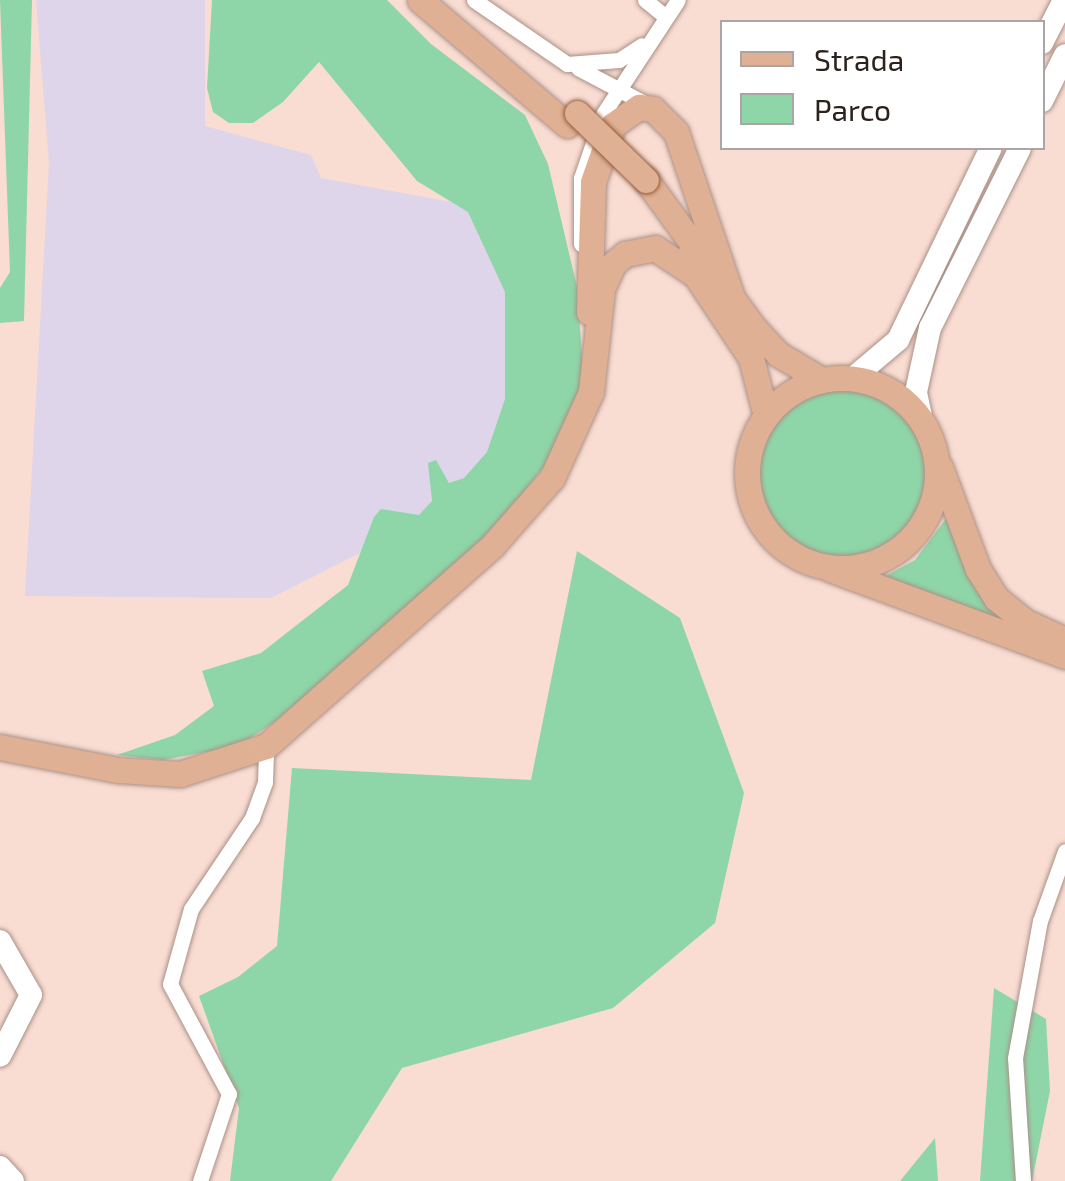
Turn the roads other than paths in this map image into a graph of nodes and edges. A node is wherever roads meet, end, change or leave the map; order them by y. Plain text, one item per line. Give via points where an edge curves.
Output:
1 (420, 0) edge
2 (442, 0) edge
3 (474, 0) edge
4 (645, 0) edge
5 (678, 0) edge
6 (1064, 0) edge
7 (666, 16) junction
8 (1045, 37) edge
9 (645, 43) junction
10 (1065, 56) edge
11 (567, 64) junction
12 (618, 86) junction
13 (1045, 95) edge
14 (654, 109) junction
15 (572, 119) junction
16 (991, 150) edge
17 (1019, 150) edge
18 (640, 186) junction
19 (694, 274) junction
20 (587, 276) junction
21 (732, 297) junction
22 (853, 378) junction
23 (822, 380) junction
24 (766, 416) junction
25 (922, 421) junction
26 (578, 432) junction
27 (936, 452) junction
28 (826, 567) junction
29 (1065, 621) edge
30 (1021, 632) junction
31 (1065, 640) edge
32 (1065, 656) edge
33 (1065, 666) edge
34 (266, 746) junction
35 (0, 748) edge
36 (1065, 851) edge
37 (0, 941) edge
38 (0, 1056) edge
39 (0, 1167) edge
40 (13, 1181) edge
41 (200, 1181) edge
42 (1023, 1181) edge

1 - 15 main road
2 - 15 main road
3 - 11 street
4 - 7 street
5 - 7 street
6 - 8 street
7 - 9 street
9 - 11 street via 620,60
9 - 12 street
10 - 13 street
11 - 12 street
12 - 14 street
12 - 20 street via 581,178
14 - 20 main road via 625,112 613,125 587,216
14 - 21 main road via 676,132
15 - 18 main road, bridge
16 - 22 street via 898,340
17 - 25 street via 930,328 916,392
18 - 19 main road
18 - 21 main road
19 - 24 main road via 751,358
19 - 26 main road via 655,248 613,264 602,289 593,381
20 - 26 main road via 590,318
21 - 23 main road via 778,354
22 - 23 main road
22 - 25 main road via 892,392
23 - 24 main road via 792,393
24 - 28 main road via 748,463 756,514 792,554
25 - 27 main road
26 - 34 main road via 552,478 492,546
27 - 28 main road via 929,514 911,539 886,558
27 - 30 main road via 978,569
28 - 30 main road
29 - 30 street
30 - 31 main road
30 - 32 main road
30 - 33 street
34 - 35 main road via 180,774
34 - 41 street via 252,818 191,908 170,984 229,1094
36 - 42 street via 1040,921 1015,1058
37 - 38 street via 31,995
39 - 40 street

